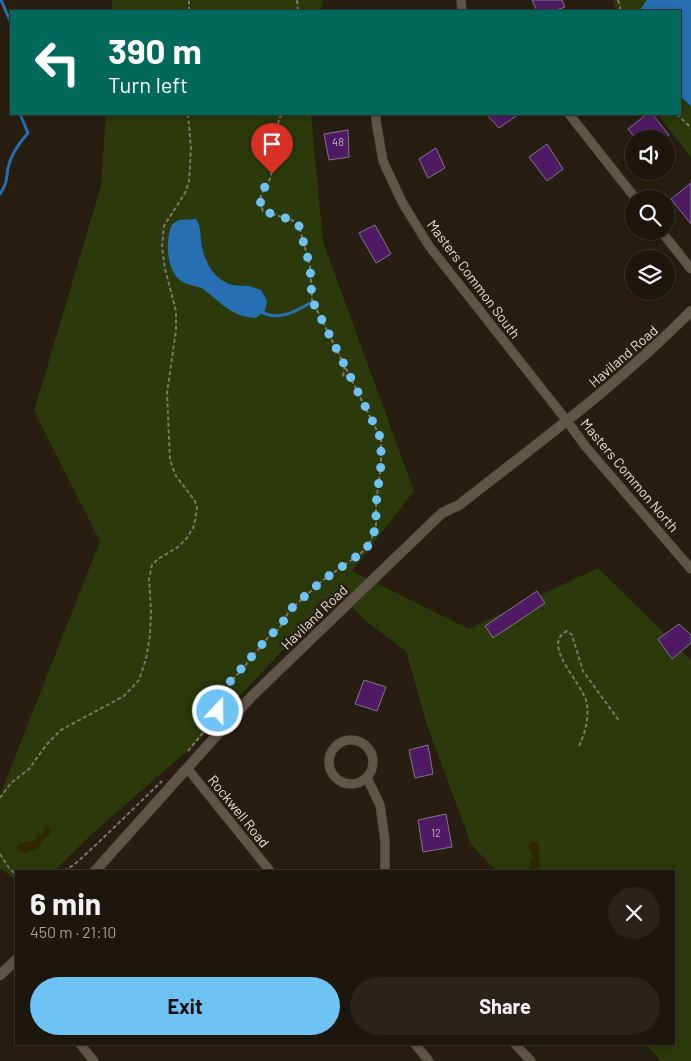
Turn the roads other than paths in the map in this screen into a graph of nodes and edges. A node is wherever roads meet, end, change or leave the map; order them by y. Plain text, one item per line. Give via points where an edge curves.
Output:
1 (376, 115) edge
2 (570, 115) edge
3 (629, 190) edge
4 (668, 240) edge
5 (691, 269) edge
6 (691, 312) edge
7 (567, 421) junction
8 (691, 569) edge
9 (187, 768) junction
10 (367, 778) junction
11 (96, 870) edge
12 (269, 870) edge
13 (385, 870) edge
14 (15, 963) edge
15 (0, 975) edge
16 (81, 1045) edge
17 (416, 1045) edge
18 (516, 1045) edge
19 (94, 1061) edge
20 (429, 1061) edge
21 (531, 1061) edge

1 - 7 street, Masters Common South via 383,161 406,210 428,246
2 - 3 street
4 - 5 street
6 - 7 street, Haviland Road via 657,346
7 - 8 street, Masters Common North
7 - 9 street, Haviland Road via 459,505 442,513 251,697
9 - 11 street, Haviland Road
9 - 12 street, Rockwell Road
10 - 10 street via 374,765 366,745 360,741 339,743 328,762 333,776 346,784
10 - 13 street via 380,805
14 - 15 street
16 - 19 street
17 - 20 street
18 - 21 street

